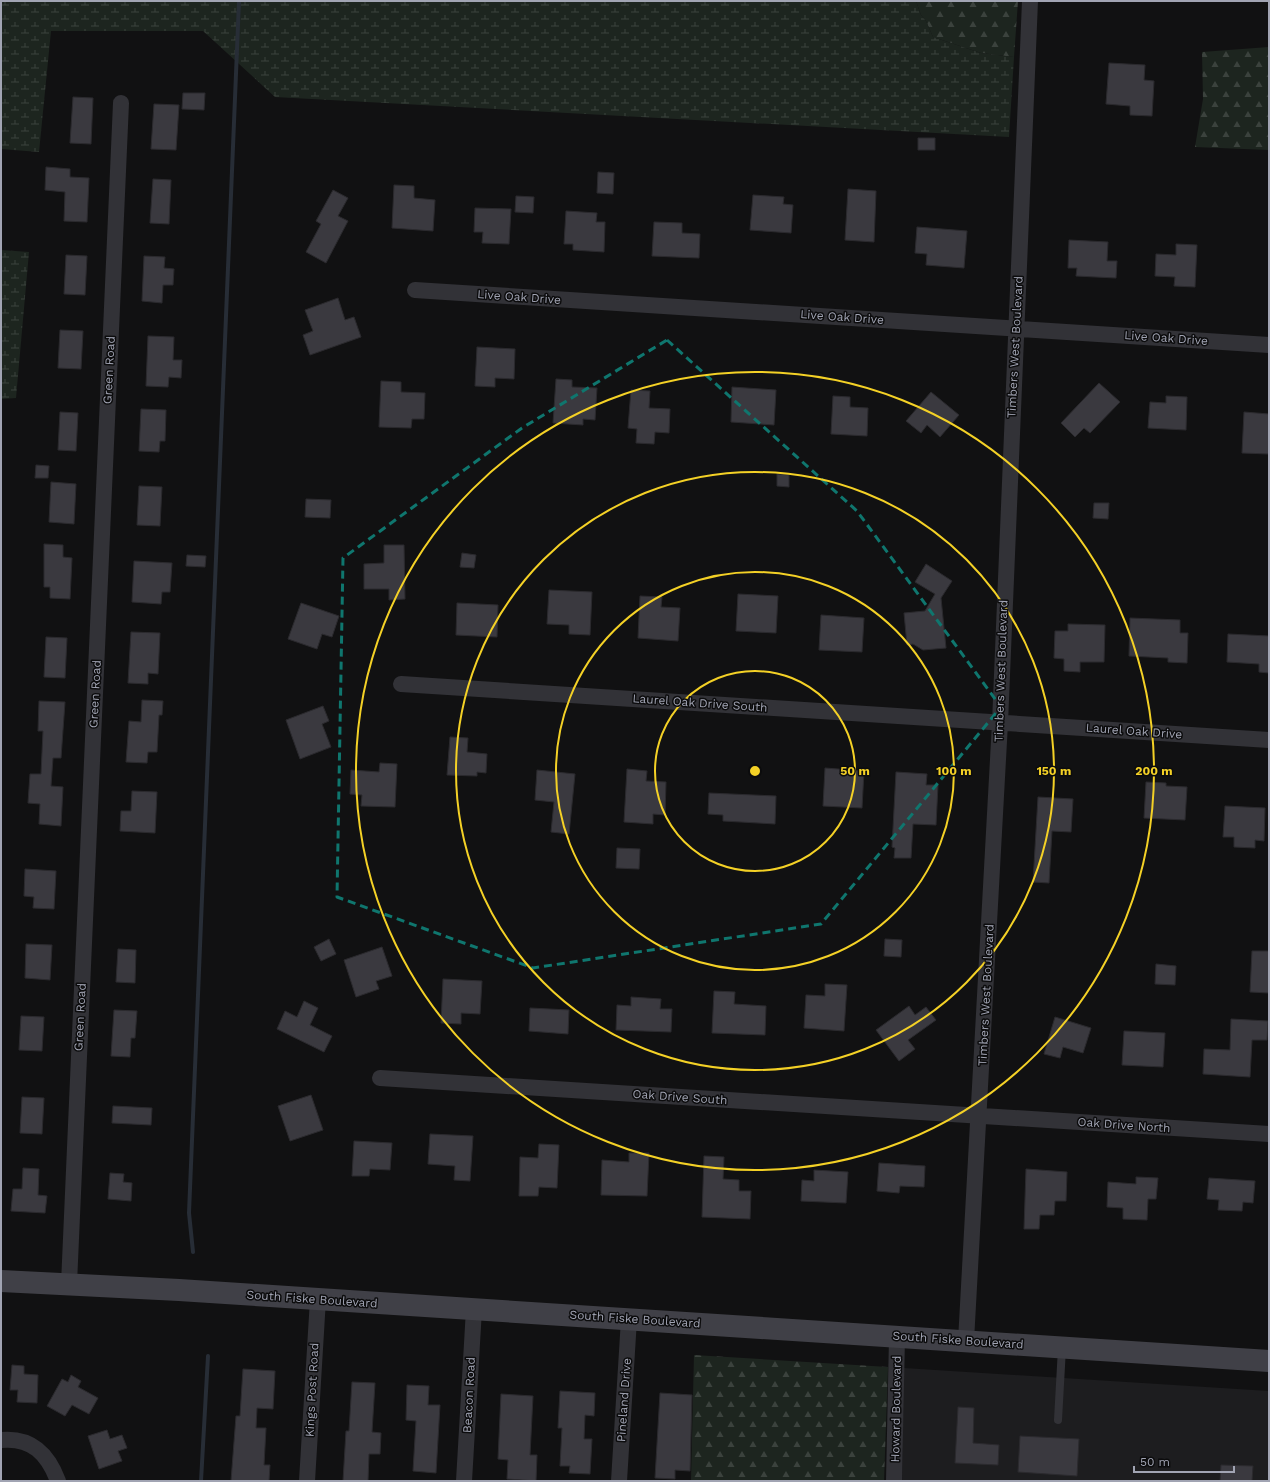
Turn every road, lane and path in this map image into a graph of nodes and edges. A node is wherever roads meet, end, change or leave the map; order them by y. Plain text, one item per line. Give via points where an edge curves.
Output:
1 (1030, 1) edge
2 (121, 103) dead end
3 (415, 290) dead end
4 (1015, 328) junction
5 (1269, 345) edge
6 (401, 684) dead end
7 (1000, 723) junction
8 (1269, 740) edge
9 (380, 1078) dead end
10 (980, 1116) junction
11 (1269, 1134) edge
12 (1, 1281) edge
13 (68, 1284) junction
14 (318, 1299) junction
15 (474, 1309) junction
16 (630, 1319) junction
17 (897, 1336) junction
18 (966, 1341) junction
19 (1062, 1347) junction
20 (1269, 1361) edge
21 (1058, 1420) dead end
22 (1, 1440) edge
23 (58, 1481) edge
24 (307, 1481) edge
25 (464, 1481) edge
26 (619, 1481) edge
27 (894, 1481) edge

1 - 4 street, Timbers West Boulevard
2 - 13 street, Green Road
3 - 4 street, Live Oak Drive
4 - 5 street, Live Oak Drive
4 - 7 street, Timbers West Boulevard
6 - 7 street, Laurel Oak Drive South
7 - 8 street, Laurel Oak Drive
7 - 10 street, Timbers West Boulevard
9 - 10 street, Oak Drive South
10 - 11 street, Oak Drive North
10 - 18 street, Timbers West Boulevard
12 - 13 main road, South Fiske Boulevard
13 - 14 main road, South Fiske Boulevard
14 - 15 main road, South Fiske Boulevard
14 - 24 street, Kings Post Road
15 - 16 main road, South Fiske Boulevard
15 - 25 street, Beacon Road
16 - 17 main road, South Fiske Boulevard
16 - 26 street, Pineland Drive
17 - 18 main road, South Fiske Boulevard
17 - 27 street, Howard Boulevard
18 - 19 main road, South Fiske Boulevard
19 - 20 main road, South Fiske Boulevard
19 - 21 lane
22 - 23 street via 11,1439 28,1443 42,1452 53,1465

